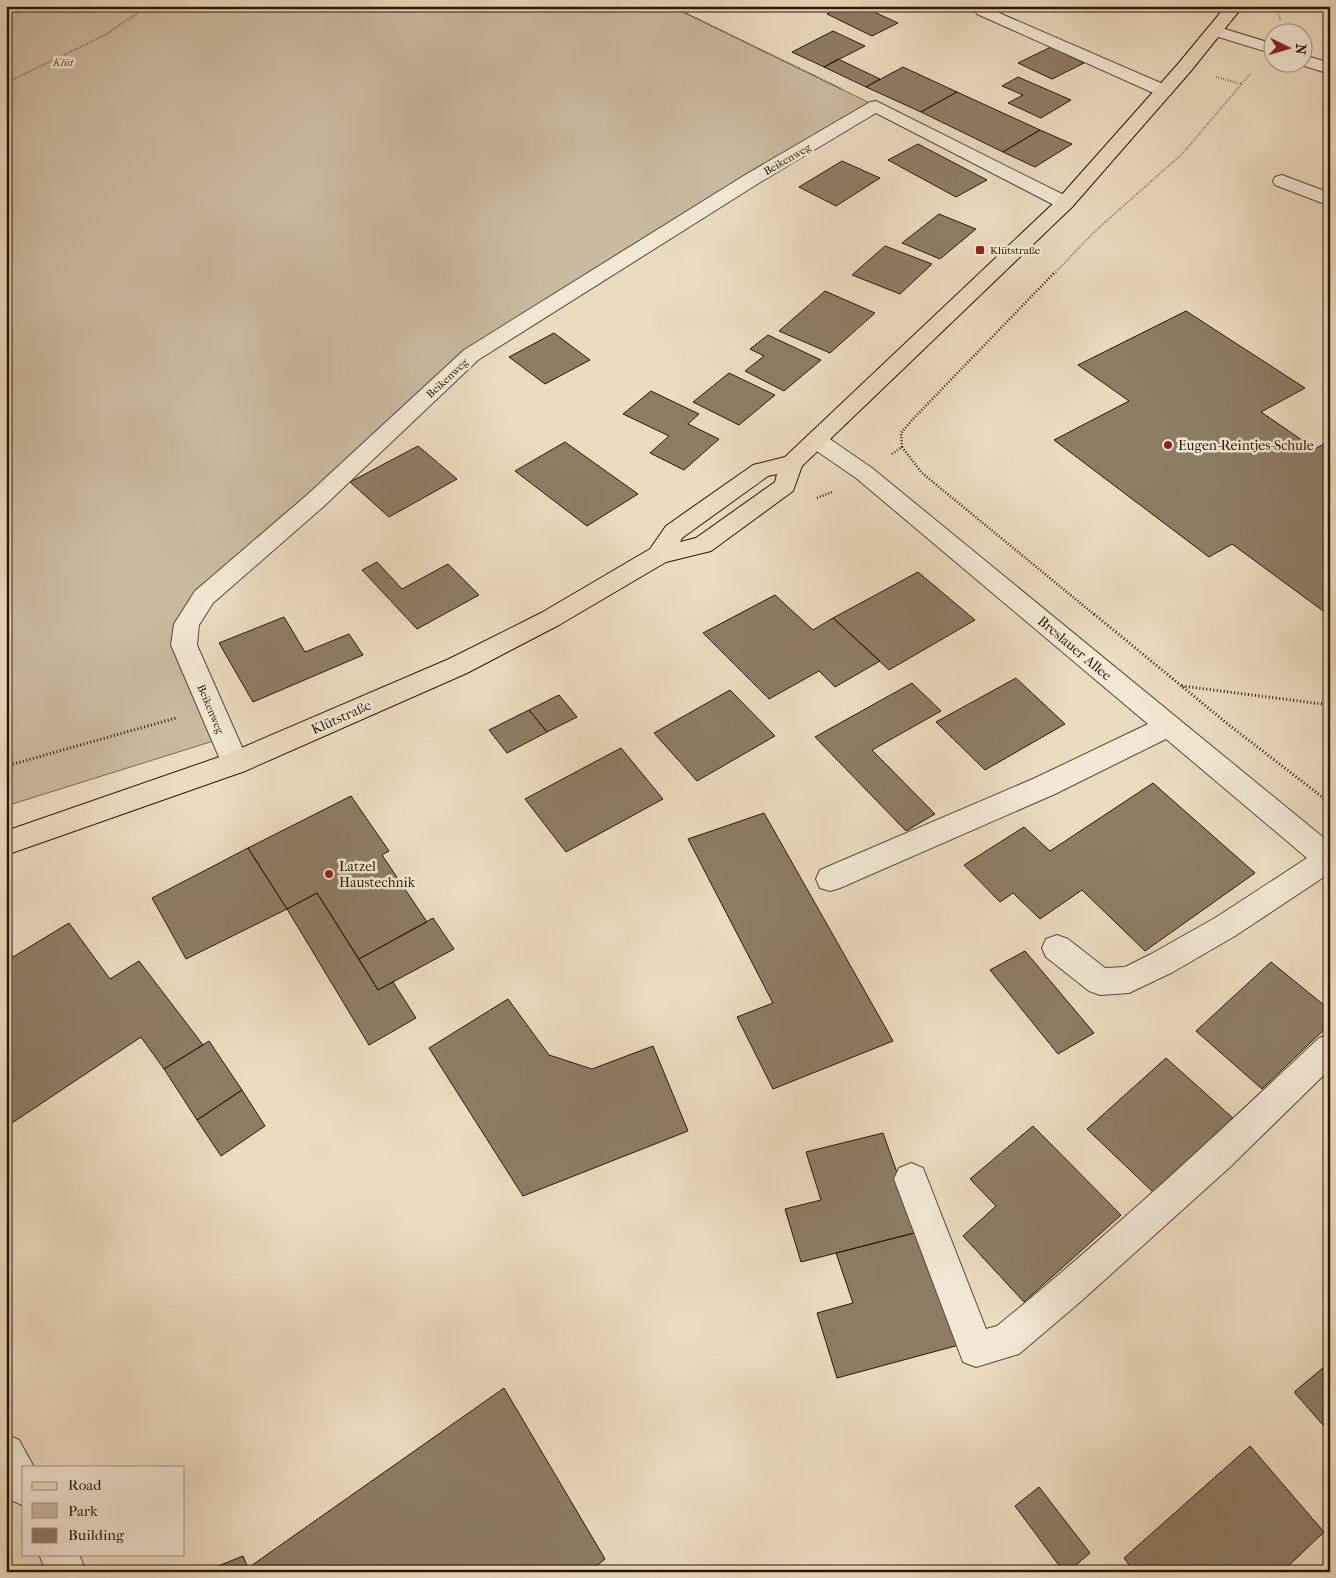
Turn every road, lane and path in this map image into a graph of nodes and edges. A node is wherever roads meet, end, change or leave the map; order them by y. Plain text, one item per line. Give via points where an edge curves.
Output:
1 (148, 6) edge
2 (671, 6) edge
3 (1235, 6) edge
4 (983, 11) dead end
5 (1215, 32) junction
6 (1264, 46) edge
7 (1314, 63) edge
8 (1255, 68) dead end
9 (1330, 69) edge
10 (6, 83) edge
11 (1164, 91) junction
12 (876, 106) junction
13 (1282, 181) dead end
14 (1330, 200) edge
15 (1065, 203) junction
16 (816, 440) junction
17 (902, 447) junction
18 (864, 473) junction
19 (814, 499) dead end
20 (1182, 686) junction
21 (1330, 705) edge
22 (210, 708) junction
23 (1168, 726) junction
24 (235, 763) junction
25 (6, 766) edge
26 (1330, 804) edge
27 (6, 843) edge
28 (1329, 859) edge
29 (830, 879) dead end
30 (1057, 948) dead end
31 (1330, 1048) edge
32 (911, 1179) dead end
33 (6, 1453) edge
34 (22, 1483) edge

1 - 10 path via 105,35
2 - 12 path
3 - 5 main road, Klütstraße
4 - 11 street
5 - 6 street
5 - 11 main road, Klütstraße
7 - 9 street
8 - 17 path via 1183,153 1094,234 914,419 901,433
11 - 15 main road, Klütstraße
12 - 15 street
12 - 22 street, Beikenweg via 752,179 472,355 315,501 204,597 187,624 184,645
13 - 14 street
15 - 16 main road, Klütstraße
16 - 18 street, Breslauer Allee
16 - 24 main road, Klütstraße via 792,463 785,486 703,545 660,555 550,619 458,666
17 - 18 path
17 - 20 path via 922,473
18 - 19 path via 844,487
18 - 23 street, Breslauer Allee
20 - 21 path
20 - 26 path
22 - 24 street, Beikenweg
22 - 25 path
23 - 28 street, Breslauer Allee
23 - 29 street via 1045,786
24 - 27 main road, Klütstraße
28 - 30 street via 1224,927 1130,980 1100,982
31 - 32 street via 1218,1156 1006,1341 976,1349
33 - 34 street

